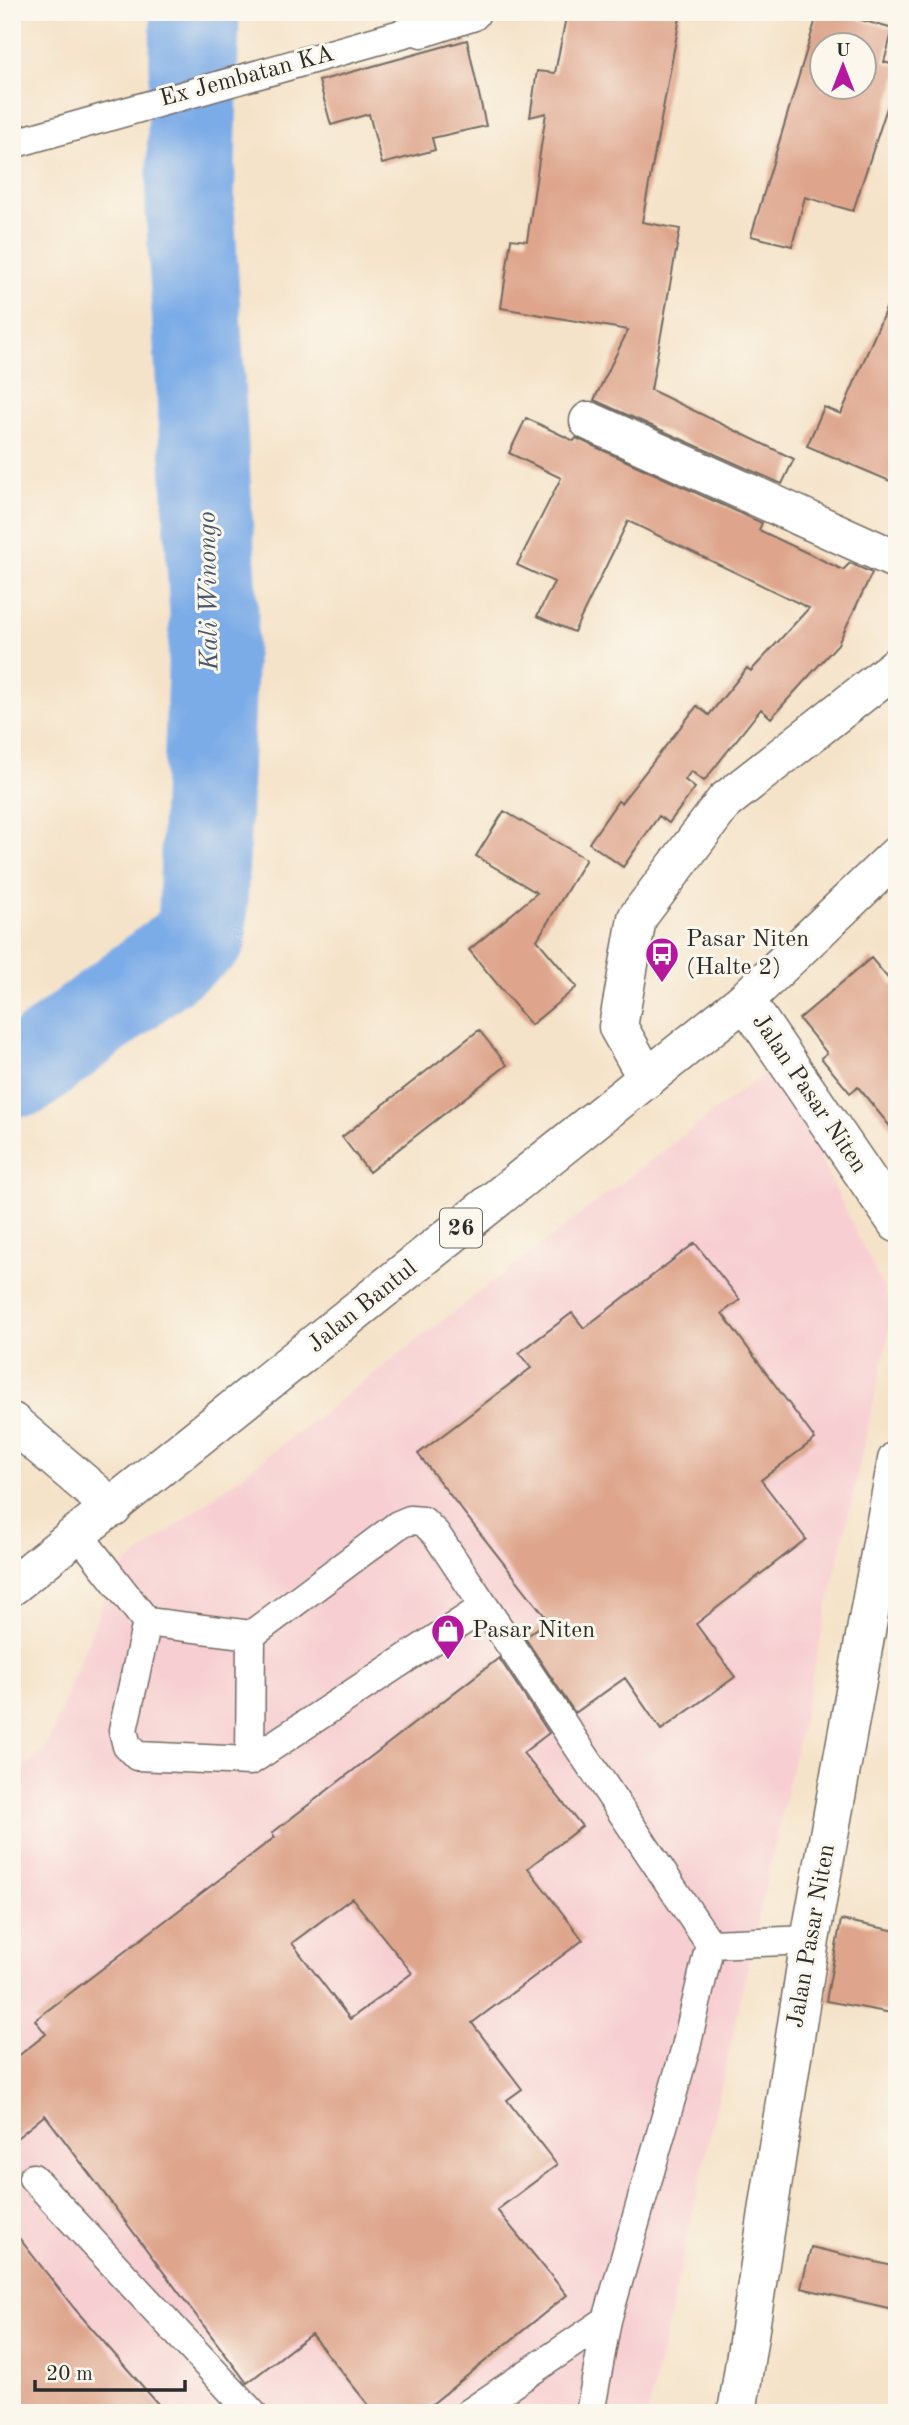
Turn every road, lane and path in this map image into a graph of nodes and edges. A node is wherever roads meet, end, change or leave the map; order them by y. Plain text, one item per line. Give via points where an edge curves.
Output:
1 (471, 12) edge
2 (422, 28) joint
3 (12, 144) edge
4 (589, 421) dead end
5 (897, 560) edge
6 (897, 666) edge
7 (897, 855) edge
8 (745, 1000) junction
9 (646, 1079) junction
10 (897, 1223) edge
11 (12, 1422) edge
12 (897, 1460) edge
13 (113, 1508) junction
14 (79, 1535) junction
15 (12, 1586) edge
16 (484, 1607) junction
17 (147, 1622) junction
18 (251, 1635) junction
19 (250, 1761) junction
20 (810, 1940) junction
21 (710, 1944) junction
22 (33, 2178) dead end
23 (607, 2320) junction
24 (252, 2413) edge
25 (469, 2413) edge
26 (590, 2413) edge
27 (737, 2413) edge

1 - 2 street
2 - 3 lane, Ex Jembatan KA
4 - 5 street
6 - 9 street via 725,801 637,918 618,1027
7 - 8 street, Jalan Bantul / 26
8 - 9 street, Jalan Bantul / 26
8 - 10 street, Jalan Pasar Niten
9 - 13 street, Jalan Bantul / 26
11 - 13 street
12 - 20 street, Jalan Pasar Niten
13 - 14 street, Jalan Bantul / 26
14 - 15 street, Jalan Bantul / 26
14 - 17 lane
16 - 18 lane via 436,1534 423,1521 410,1520
16 - 19 lane
16 - 21 lane
17 - 18 lane
17 - 19 lane via 123,1730 127,1746 137,1756
18 - 19 lane
20 - 21 lane
20 - 27 street, Jalan Pasar Niten
21 - 23 lane via 686,2047
22 - 24 lane
23 - 25 lane
23 - 26 lane

